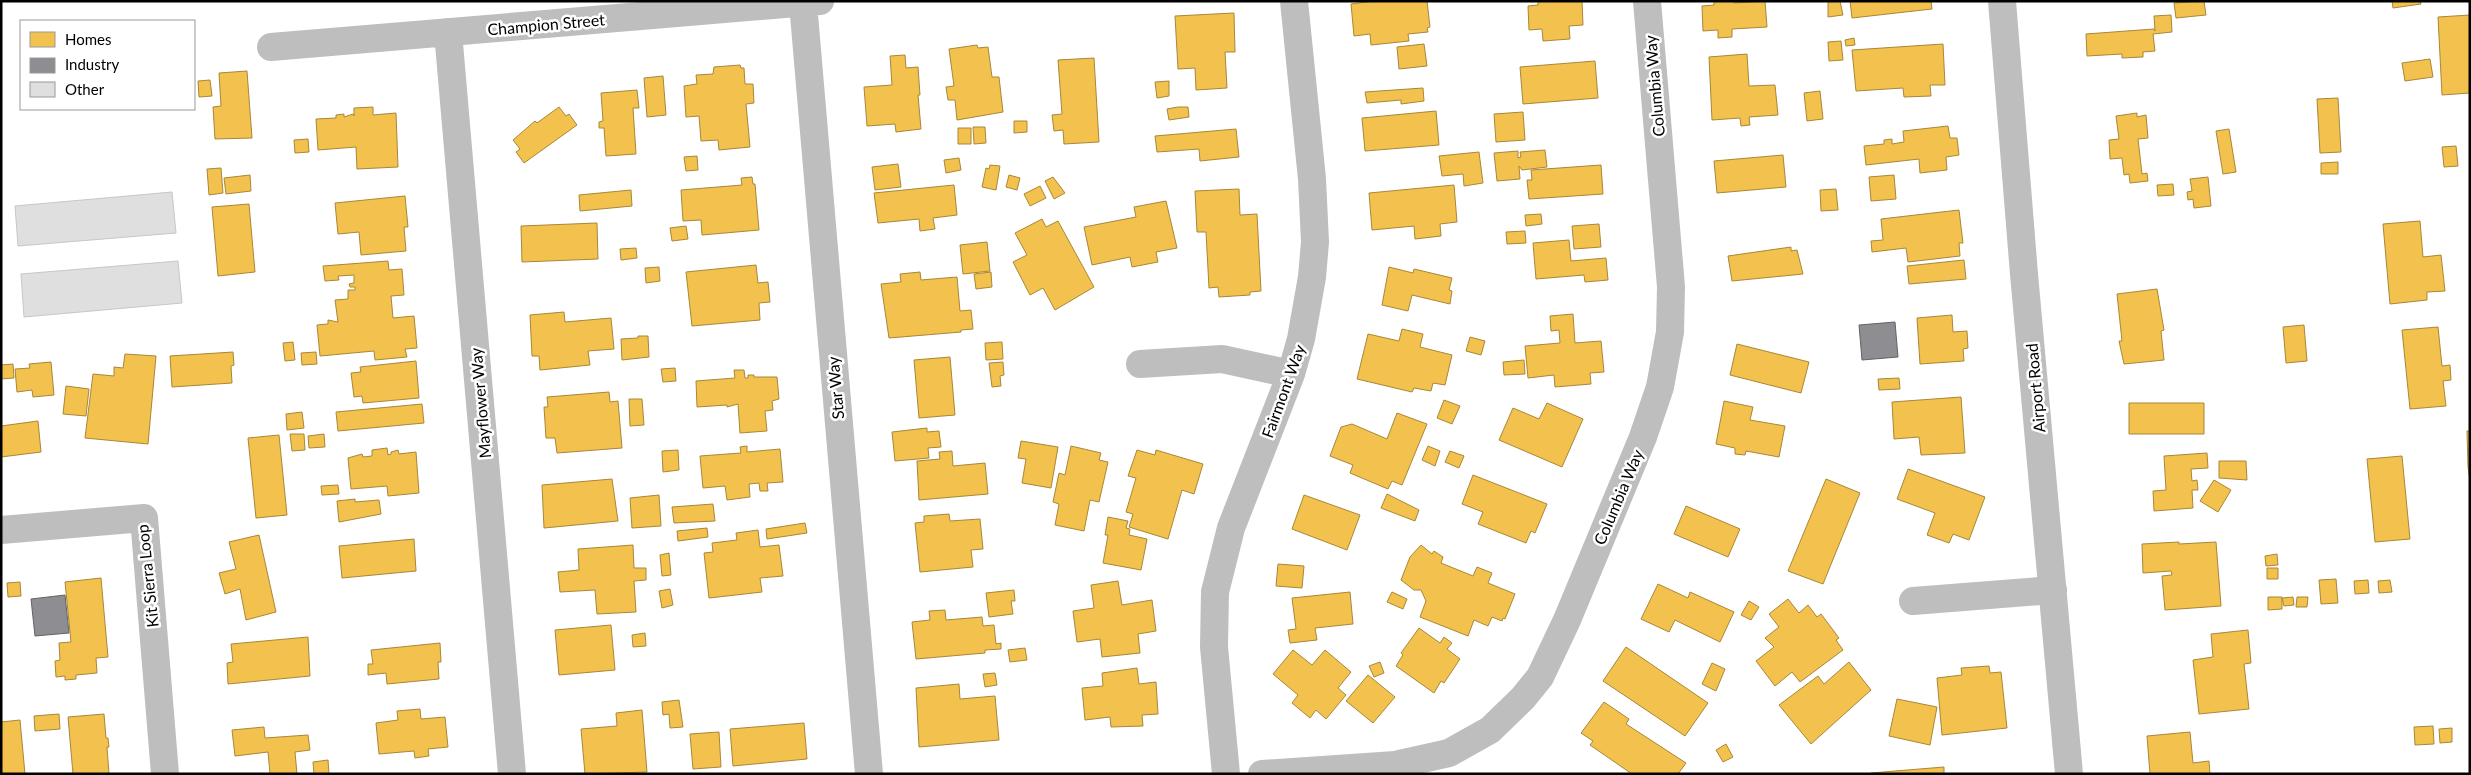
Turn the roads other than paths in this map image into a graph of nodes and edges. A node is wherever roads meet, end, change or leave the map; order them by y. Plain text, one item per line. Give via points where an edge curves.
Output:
1 (1294, 1) edge
2 (1647, 1) edge
3 (2002, 1) edge
4 (812, 2) edge
5 (448, 32) junction
6 (271, 47) dead end
7 (1140, 364) dead end
8 (1291, 374) junction
9 (1, 530) edge
10 (2053, 590) junction
11 (1913, 601) dead end
12 (165, 774) edge
13 (512, 774) edge
14 (869, 774) edge
15 (1226, 774) edge
16 (1262, 774) edge
17 (2069, 774) edge

1 - 8 street, Fairmont Way via 1312,178 1315,242 1302,339
2 - 16 street, Columbia Way via 1671,287 1670,332 1660,387 1643,438 1540,677 1490,730 1449,753 1395,765
3 - 10 street, Airport Road
4 - 5 street, Champion Street
4 - 14 street, Star Way
5 - 6 street, Champion Street
5 - 13 street, Mayflower Way
7 - 8 street via 1222,359
8 - 15 street, Fairmont Way via 1231,528 1215,592 1214,648
9 - 12 street, Kit Sierra Loop via 144,518
10 - 11 street
10 - 17 street, Airport Road

